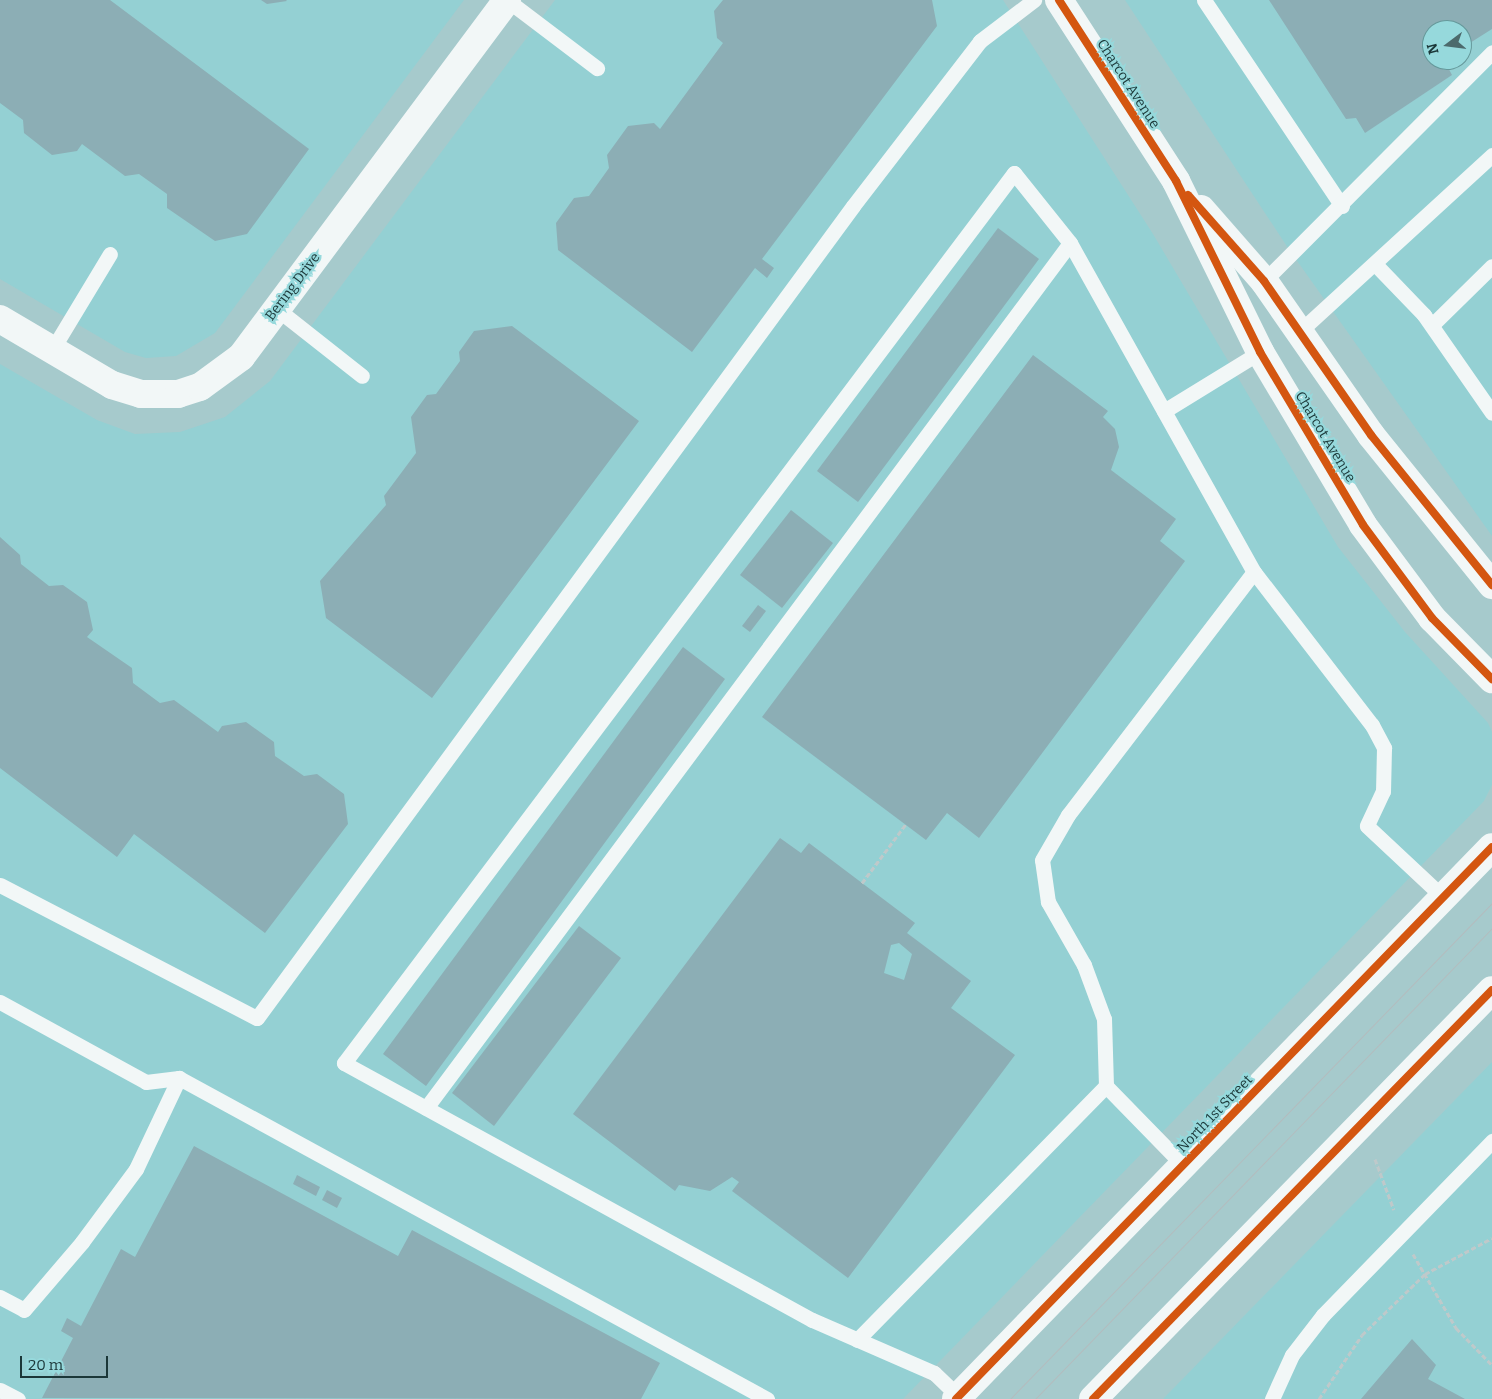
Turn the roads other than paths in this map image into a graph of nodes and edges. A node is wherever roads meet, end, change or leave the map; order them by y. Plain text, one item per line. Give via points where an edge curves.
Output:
1 (507, 0) edge
2 (1034, 0) edge
3 (1059, 0) edge
4 (1204, 0) edge
5 (1492, 52) edge
6 (597, 68) dead end
7 (1492, 155) edge
8 (1176, 181) junction
9 (1342, 206) junction
10 (1070, 242) junction
11 (110, 254) dead end
12 (1375, 264) junction
13 (1492, 266) edge
14 (1264, 281) junction
15 (277, 309) junction
16 (0, 319) edge
17 (1432, 325) junction
18 (1299, 332) junction
19 (52, 350) junction
20 (1260, 352) junction
21 (362, 376) dead end
22 (1164, 411) junction
23 (1492, 413) edge
24 (1254, 572) junction
25 (1492, 585) edge
26 (1492, 679) edge
27 (1492, 847) edge
28 (0, 885) edge
29 (1443, 898) junction
30 (1492, 990) edge
31 (0, 1002) edge
32 (179, 1078) junction
33 (1106, 1086) junction
34 (426, 1108) junction
35 (1492, 1141) edge
36 (1183, 1165) junction
37 (0, 1297) edge
38 (857, 1340) junction
39 (0, 1390) edge
40 (957, 1398) edge
41 (18, 1399) edge
42 (767, 1399) edge
43 (1094, 1399) edge
44 (1272, 1399) edge

1 - 6 lane
1 - 15 main road, Bering Drive
2 - 28 lane via 980,41 859,198 257,1018
3 - 8 main road, Charcot Avenue
4 - 9 lane
5 - 9 lane
7 - 12 lane
8 - 14 main road, Charcot Avenue
8 - 20 main road, Charcot Avenue
9 - 14 lane
10 - 22 lane
10 - 34 lane
10 - 34 lane via 1014,173 344,1063
11 - 19 lane
12 - 17 lane
12 - 18 lane
13 - 17 lane
14 - 18 main road, Charcot Avenue
15 - 19 main road, Bering Drive via 241,357 200,386 178,394 141,394 112,385
15 - 21 lane
16 - 19 main road, Bering Drive
17 - 23 lane
18 - 25 main road, Charcot Avenue via 1371,435
20 - 22 lane
20 - 26 main road, Charcot Avenue via 1363,525 1432,618
22 - 24 lane
24 - 29 lane via 1372,725 1384,748 1383,791 1366,826
24 - 33 lane via 1072,809 1042,860 1048,902 1084,965 1104,1020
27 - 29 main road, North 1st Street
29 - 36 main road, North 1st Street
30 - 43 main road
31 - 32 lane via 146,1082
32 - 37 lane via 136,1169 82,1242 24,1310
32 - 42 lane
33 - 36 lane
33 - 38 lane
34 - 38 lane via 812,1320
35 - 44 lane via 1402,1231 1292,1355
36 - 40 main road, North 1st Street
38 - 40 lane via 934,1373
39 - 41 lane

